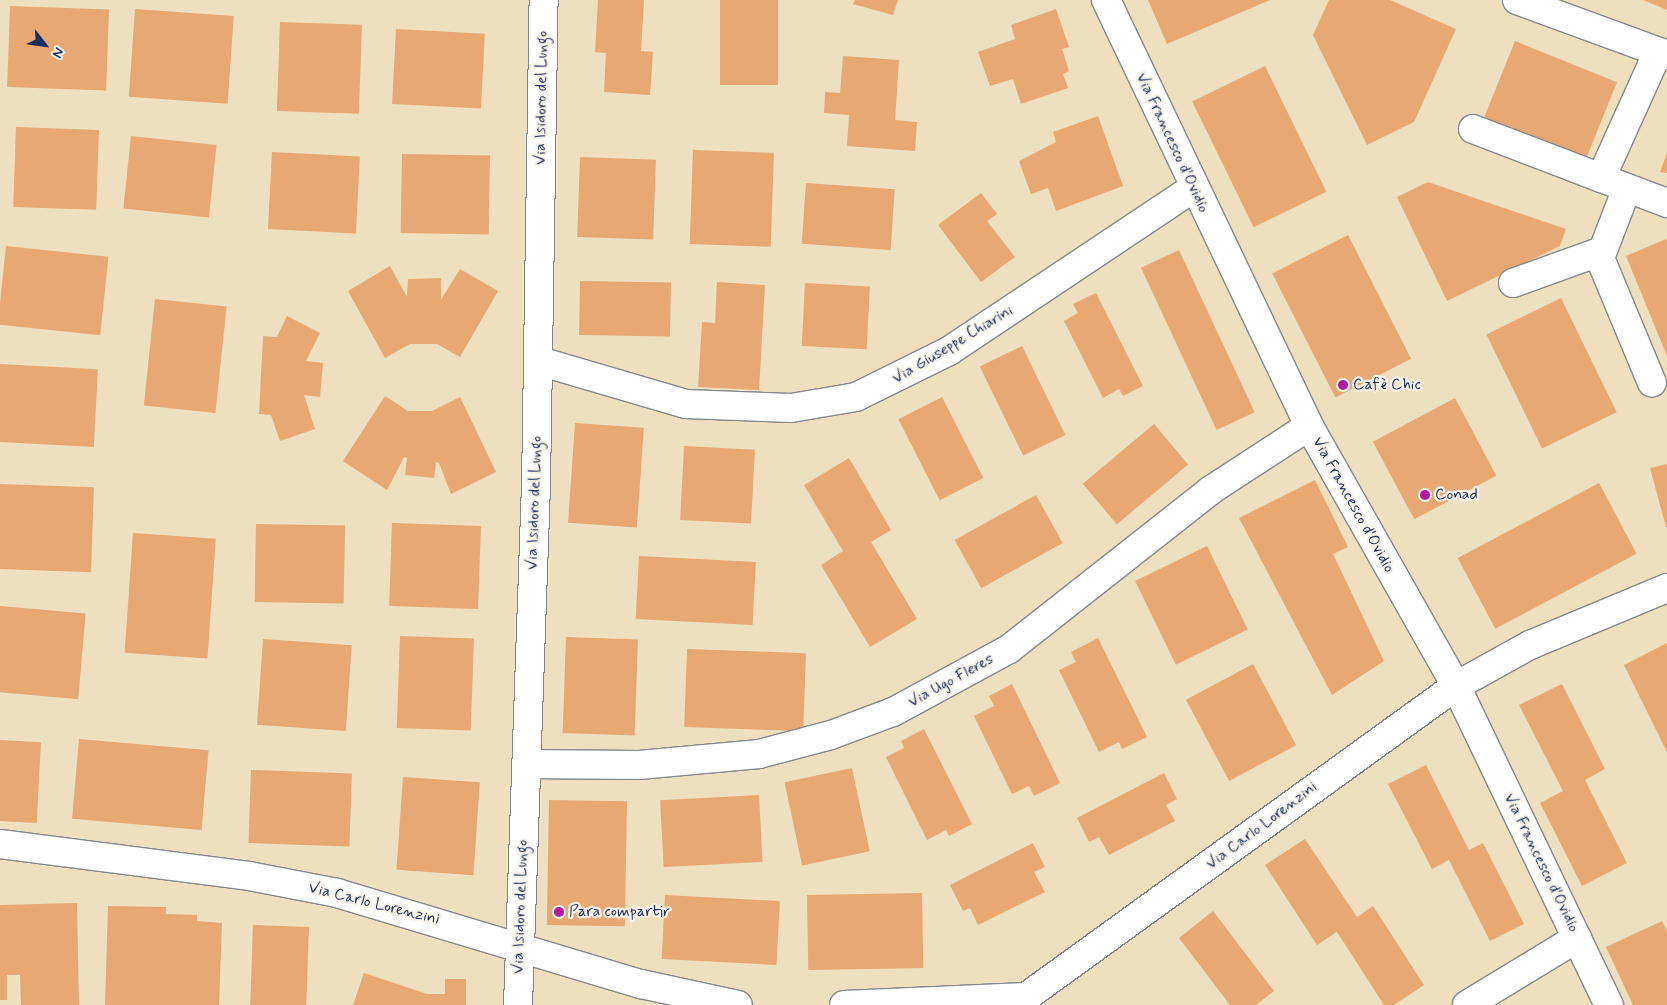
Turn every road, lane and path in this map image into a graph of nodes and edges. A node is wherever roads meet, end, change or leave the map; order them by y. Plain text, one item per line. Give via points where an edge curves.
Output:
1 (544, 0) edge
2 (1106, 0) edge
3 (1517, 0) edge
4 (1662, 55) edge
5 (1473, 129) dead end
6 (1601, 178) junction
7 (1193, 188) junction
8 (1627, 188) junction
9 (1667, 203) edge
10 (1602, 251) junction
11 (1513, 283) dead end
12 (539, 361) junction
13 (1652, 383) dead end
14 (1310, 426) junction
15 (1667, 588) edge
16 (1456, 686) junction
17 (526, 764) junction
18 (0, 844) edge
19 (1577, 938) junction
20 (520, 945) junction
21 (1022, 1001) edge
22 (518, 1005) edge
23 (738, 1005) edge
24 (844, 1005) edge
25 (1467, 1005) edge
26 (1609, 1005) edge

1 - 12 street, Via Isidoro del Lungo
2 - 7 street, Via Francesco d'Ovidio
3 - 4 street
4 - 6 street
5 - 6 street
6 - 8 street
7 - 12 street, Via Giuseppe Chiarini via 949,351 856,397 791,408 695,405 633,391
7 - 14 street, Via Francesco d'Ovidio
8 - 9 street
8 - 10 street
10 - 11 street
10 - 13 street via 1600,258
12 - 17 street, Via Isidoro del Lungo
14 - 16 street, Via Francesco d'Ovidio
14 - 17 street, Via Ugo Fleres via 1211,490 1009,649 893,712 831,735 759,754 631,766
15 - 16 street, Via Carlo Lorenzini via 1530,646
16 - 19 street, Via Francesco d'Ovidio
16 - 21 street, Via Carlo Lorenzini
17 - 20 street, Via Isidoro del Lungo
18 - 20 street, Via Carlo Lorenzini via 308,887
19 - 25 street
19 - 26 street, Via Francesco d'Ovidio
20 - 22 street, Via Isidoro del Lungo
20 - 23 street, Via Carlo Lorenzini via 641,984
21 - 24 street, Via Carlo Lorenzini

